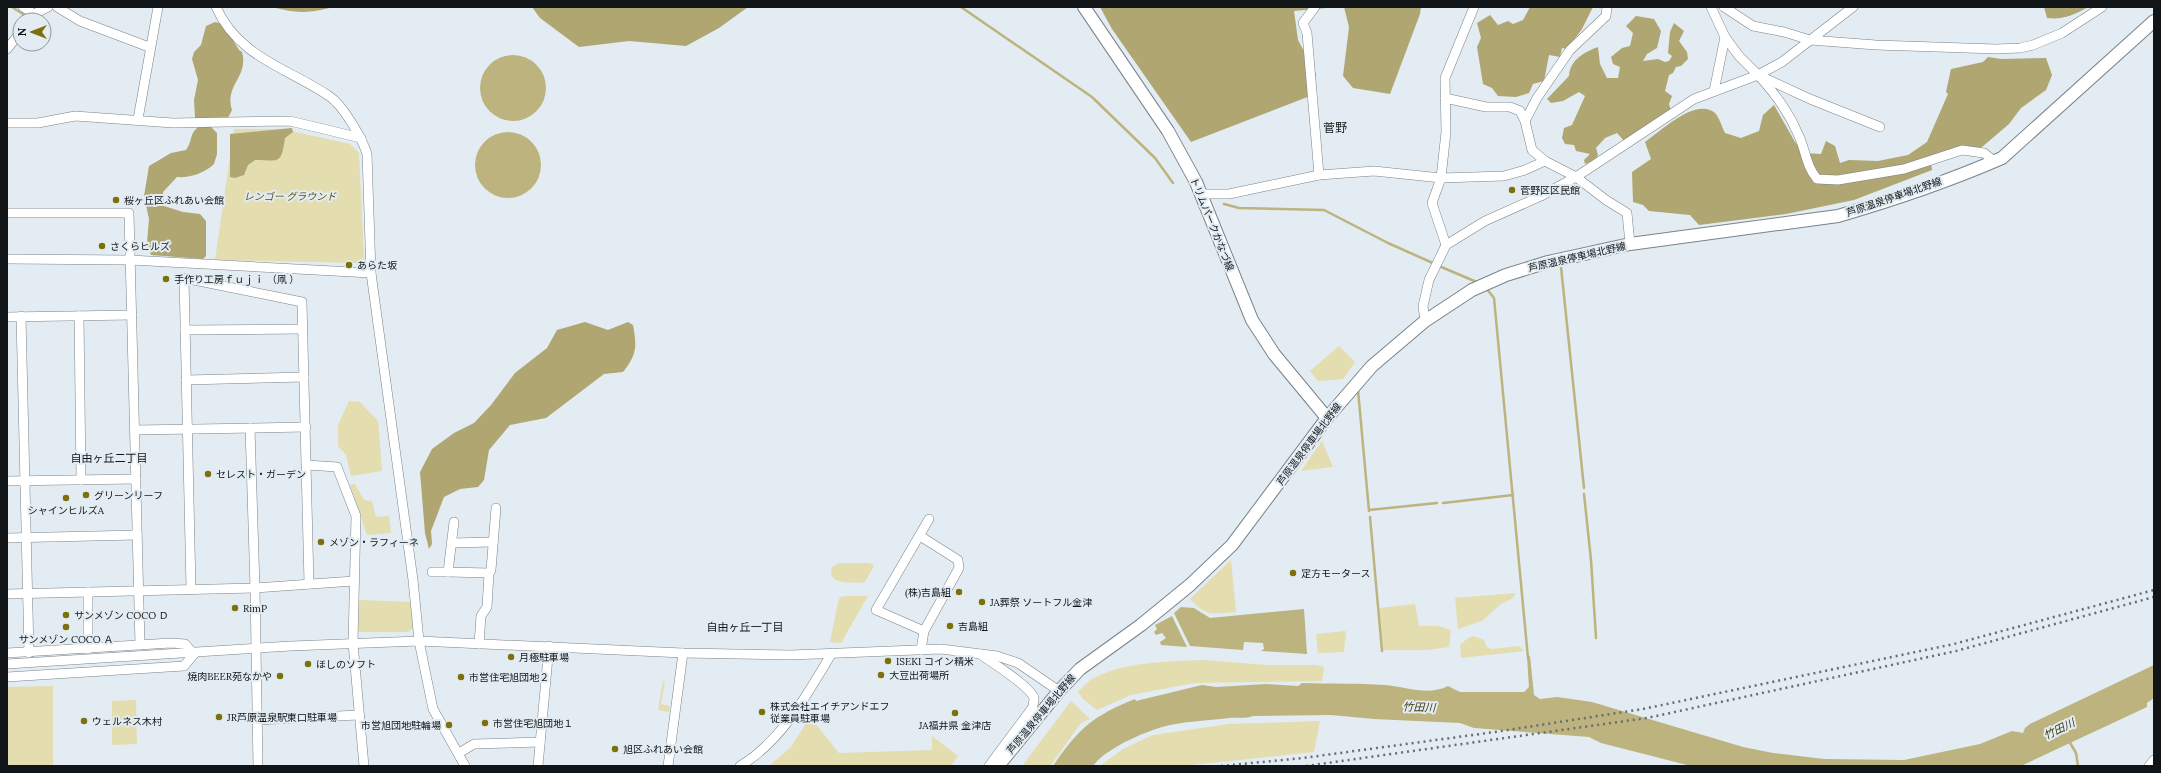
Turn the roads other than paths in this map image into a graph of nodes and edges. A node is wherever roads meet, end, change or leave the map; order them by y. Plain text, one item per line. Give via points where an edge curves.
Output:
1 (57, 7) edge
2 (158, 7) edge
3 (216, 7) edge
4 (1084, 7) edge
5 (1315, 7) edge
6 (1474, 7) edge
7 (1607, 7) edge
8 (1712, 7) edge
9 (1724, 7) edge
10 (1853, 7) edge
11 (2102, 7) edge
12 (2154, 21) edge
13 (1725, 37) junction
14 (1810, 40) junction
15 (149, 47) junction
16 (1758, 75) junction
17 (1714, 91) junction
18 (1445, 98) junction
19 (138, 119) junction
20 (1525, 120) junction
21 (7, 123) edge
22 (1880, 127) dead end
23 (361, 138) junction
24 (1545, 160) junction
25 (1994, 161) junction
26 (1319, 175) junction
27 (1576, 177) junction
28 (1441, 178) junction
29 (1201, 194) junction
30 (7, 213) edge
31 (1630, 244) junction
32 (1446, 245) junction
33 (7, 260) edge
34 (130, 260) junction
35 (371, 273) junction
36 (132, 315) junction
37 (22, 316) junction
38 (80, 316) junction
39 (7, 317) edge
40 (1425, 321) junction
41 (302, 329) junction
42 (185, 330) junction
43 (304, 377) junction
44 (186, 380) junction
45 (1327, 418) junction
46 (306, 427) junction
47 (250, 428) junction
48 (188, 429) junction
49 (135, 430) junction
50 (307, 465) junction
51 (136, 479) junction
52 (81, 480) junction
53 (7, 481) edge
54 (25, 481) junction
55 (496, 508) dead end
56 (928, 519) dead end
57 (454, 522) dead end
58 (137, 535) junction
59 (920, 536) junction
60 (7, 538) edge
61 (27, 538) junction
62 (493, 542) junction
63 (451, 543) junction
64 (432, 572) dead end
65 (448, 572) junction
66 (489, 573) junction
67 (354, 581) junction
68 (309, 584) junction
69 (255, 588) junction
70 (191, 589) junction
71 (138, 591) junction
72 (88, 592) junction
73 (7, 594) edge
74 (28, 594) junction
75 (924, 631) junction
76 (419, 641) junction
77 (353, 643) junction
78 (479, 644) junction
79 (140, 645) junction
80 (548, 646) junction
81 (88, 649) junction
82 (256, 649) junction
83 (921, 650) junction
84 (977, 652) junction
85 (7, 653) edge
86 (29, 653) junction
87 (683, 653) junction
88 (832, 653) junction
89 (194, 654) junction
90 (7, 664) edge
91 (7, 676) edge
92 (1059, 690) junction
93 (358, 714) junction
94 (258, 720) junction
95 (540, 742) junction
96 (458, 753) junction
97 (2154, 760) edge
98 (258, 766) edge
99 (364, 766) edge
100 (465, 766) edge
101 (538, 766) edge
102 (668, 766) edge
103 (740, 766) edge
104 (989, 766) edge
105 (998, 766) edge
106 (2149, 766) edge

1 - 15 street via 80,21
2 - 15 street
3 - 23 street via 230,29 249,49 280,70 331,96
4 - 29 main road, トリムパークかなづ線 via 1168,131
5 - 26 street via 1303,24 1307,33
6 - 18 street via 1446,78
7 - 20 street via 1606,16 1570,50
8 - 13 street
9 - 14 street via 1754,26
10 - 14 street
11 - 14 street via 2062,33 2020,48 1876,45
12 - 25 main road, 芦原温泉停車場北野線 via 2002,158
13 - 16 street
13 - 17 street
14 - 16 street via 1782,62
15 - 19 street
16 - 17 street
16 - 22 street
16 - 25 street via 1767,84 1798,134 1809,170 1817,179 1838,180 1904,169 1962,150 1984,153
17 - 27 street via 1694,99
18 - 20 street via 1486,107 1510,107 1520,111
18 - 28 street via 1446,132
19 - 21 street via 74,116 38,123
19 - 23 street via 173,123 290,121
20 - 24 street via 1532,150
23 - 35 street via 367,154
24 - 27 street
24 - 28 street via 1525,170 1504,176
25 - 31 main road, 芦原温泉停車場北野線 via 1870,207 1838,216
26 - 28 street via 1374,171
26 - 29 street via 1229,194
27 - 31 street via 1627,213
27 - 32 street via 1485,221
28 - 32 street via 1432,203
29 - 45 main road, トリムパークかなづ線 via 1252,320 1274,354
30 - 34 street via 129,213
31 - 40 main road, 芦原温泉停車場北野線 via 1548,262 1506,275 1472,290
32 - 40 street via 1429,280 1423,306
33 - 34 street
34 - 35 street
34 - 36 street
35 - 76 street
36 - 38 street
36 - 49 street
37 - 38 street
37 - 39 street
37 - 54 street
38 - 52 street
40 - 45 main road, 芦原温泉停車場北野線 via 1372,366
41 - 42 street
41 - 42 street via 302,302 184,278
41 - 43 street
42 - 44 street
43 - 44 street
43 - 46 street
44 - 48 street
45 - 92 main road, 芦原温泉停車場北野線 via 1248,525 1223,554 1142,625 1080,669
46 - 47 street
46 - 50 street
47 - 48 street
47 - 69 street
48 - 49 street
48 - 70 street
49 - 51 street
50 - 67 street via 337,467 356,516
50 - 68 street
51 - 52 street
51 - 58 street
52 - 54 street
53 - 54 street
54 - 61 street
55 - 62 street
56 - 59 street
57 - 63 street
58 - 61 street
58 - 71 street
59 - 75 street via 958,560 959,568
59 - 75 street via 876,610
60 - 61 street
61 - 74 street
62 - 63 street
62 - 66 street
63 - 65 street
64 - 65 street
65 - 66 street
66 - 78 street via 487,607 481,616
67 - 68 street
67 - 77 street
68 - 69 street
69 - 70 street
69 - 82 street
70 - 71 street
71 - 72 street
71 - 79 street
72 - 74 street
72 - 81 street
73 - 74 street
74 - 86 street
75 - 83 street
76 - 77 street
76 - 78 street
76 - 96 street via 433,709
77 - 82 street
77 - 93 street
78 - 80 street
79 - 81 street
79 - 89 street via 185,644
80 - 87 street
80 - 95 street
81 - 86 street
82 - 89 street
82 - 94 street
83 - 84 street
83 - 88 street
84 - 92 street via 1018,663
84 - 104 street via 1009,673 1032,694 1034,702 1033,708
85 - 86 street
87 - 88 street
87 - 102 street
88 - 103 street via 776,738
89 - 90 street
89 - 91 street via 184,666
92 - 105 main road, 芦原温泉停車場北野線
93 - 94 street
93 - 99 street
94 - 98 street
95 - 96 street via 474,744
95 - 101 street
96 - 100 street
97 - 106 street

